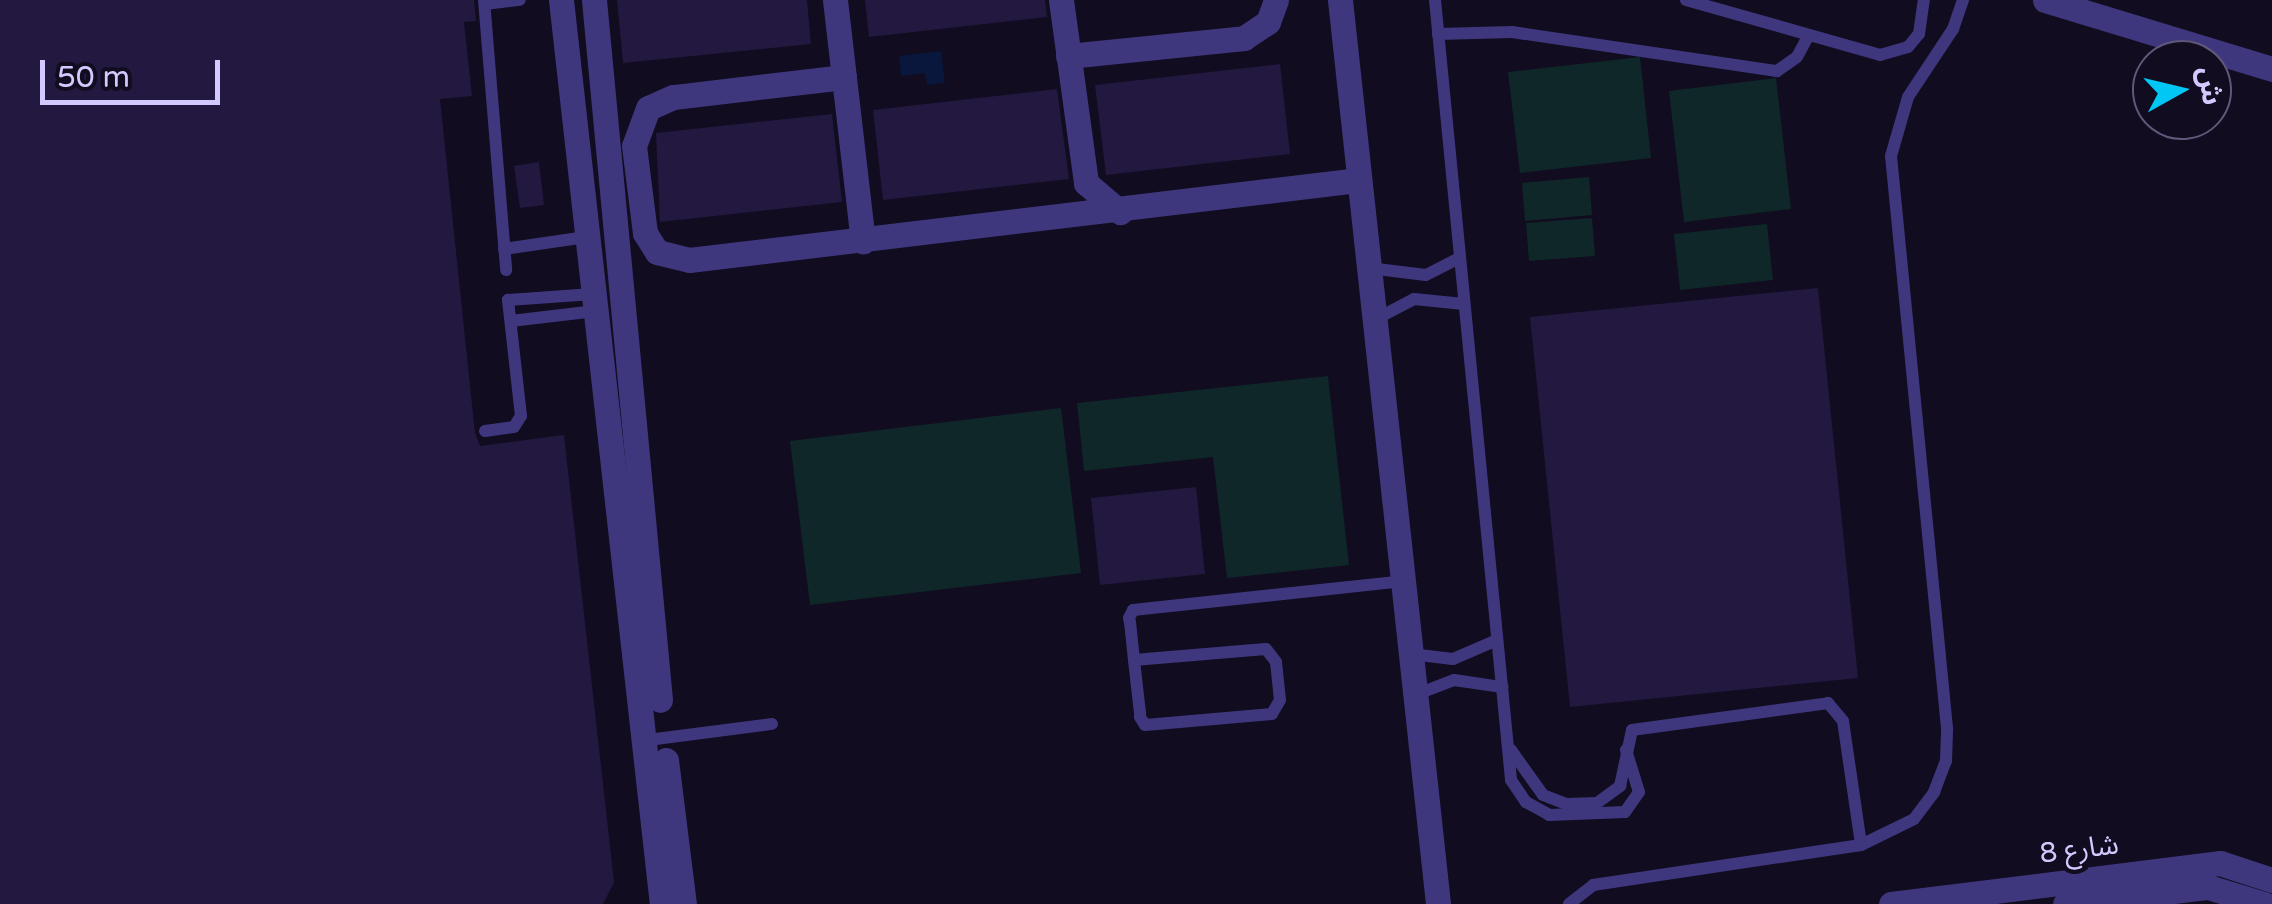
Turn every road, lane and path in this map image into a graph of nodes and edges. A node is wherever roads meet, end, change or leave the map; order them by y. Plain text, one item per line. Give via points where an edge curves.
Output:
1 (520, 0) edge
2 (561, 0) edge
3 (578, 0) edge
4 (594, 0) edge
5 (835, 0) edge
6 (1060, 0) edge
7 (1276, 0) edge
8 (1340, 0) edge
9 (1435, 0) edge
10 (1686, 0) edge
11 (1924, 0) edge
12 (1963, 0) edge
13 (2046, 0) edge
14 (485, 2) edge
15 (1438, 34) junction
16 (1808, 36) junction
17 (1068, 56) junction
18 (2272, 69) edge
19 (844, 77) junction
20 (606, 140) junction
21 (1359, 180) junction
22 (1086, 183) junction
23 (1120, 212) junction
24 (1057, 219) junction
25 (586, 237) junction
26 (863, 241) junction
27 (504, 249) junction
28 (1460, 258) junction
29 (1369, 268) junction
30 (506, 270) dead end
31 (594, 303) junction
32 (1464, 304) junction
33 (1374, 320) junction
34 (511, 321) junction
35 (486, 431) dead end
36 (638, 452) junction
37 (1403, 581) junction
38 (1497, 640) junction
39 (1411, 654) junction
40 (1134, 660) junction
41 (1502, 687) junction
42 (1415, 695) junction
43 (772, 724) dead end
44 (655, 740) junction
45 (1508, 743) junction
46 (1626, 750) junction
47 (1861, 846) junction
48 (2272, 880) edge
49 (664, 889) edge
50 (688, 904) edge
51 (1438, 904) edge
52 (1568, 904) edge
53 (1891, 904) edge
54 (2065, 904) edge
55 (2264, 904) edge

1 - 14 lane
2 - 25 street
3 - 20 street via 589,102
4 - 20 street
5 - 19 street
6 - 17 street
7 - 17 street via 1268,22 1244,38
8 - 21 street
9 - 15 lane
10 - 16 lane
11 - 16 lane via 1919,34 1892,53 1869,54
12 - 47 lane via 1953,29 1900,116 1890,177 1946,761 1914,818
13 - 18 street
14 - 27 lane
15 - 16 lane via 1512,32 1765,71 1789,66
15 - 28 lane
17 - 22 street
19 - 26 street
19 - 26 street via 660,100 635,132 636,163 645,232 667,258
20 - 36 street
21 - 23 street
21 - 29 street
22 - 23 street
22 - 24 street
23 - 24 street
24 - 26 street
25 - 27 lane
25 - 31 street
27 - 30 lane
28 - 29 lane via 1414,276
28 - 32 lane
29 - 33 street
31 - 34 lane
31 - 34 lane via 508,300
31 - 36 street via 613,313
31 - 44 street
32 - 33 lane via 1414,299
32 - 38 lane
33 - 37 street
34 - 35 lane via 520,420
36 - 44 street
37 - 39 street
37 - 40 lane via 1140,606 1129,618
38 - 39 lane via 1453,658
38 - 41 lane
39 - 42 street
40 - 40 lane via 1140,717 1148,726 1267,715 1280,705 1276,662 1266,649
41 - 42 lane via 1454,680
41 - 45 lane
42 - 51 street
43 - 44 lane
44 - 49 street
45 - 46 lane via 1533,786 1580,806 1617,793
45 - 46 lane via 1517,792 1537,810 1562,817 1619,813 1635,804 1639,786
46 - 47 lane via 1628,735 1638,728 1828,703 1843,721
47 - 52 lane via 1594,885
48 - 53 street, شارع 8 via 2239,866 2195,864
49 - 50 street
54 - 55 street, شارع 8 via 2208,887

